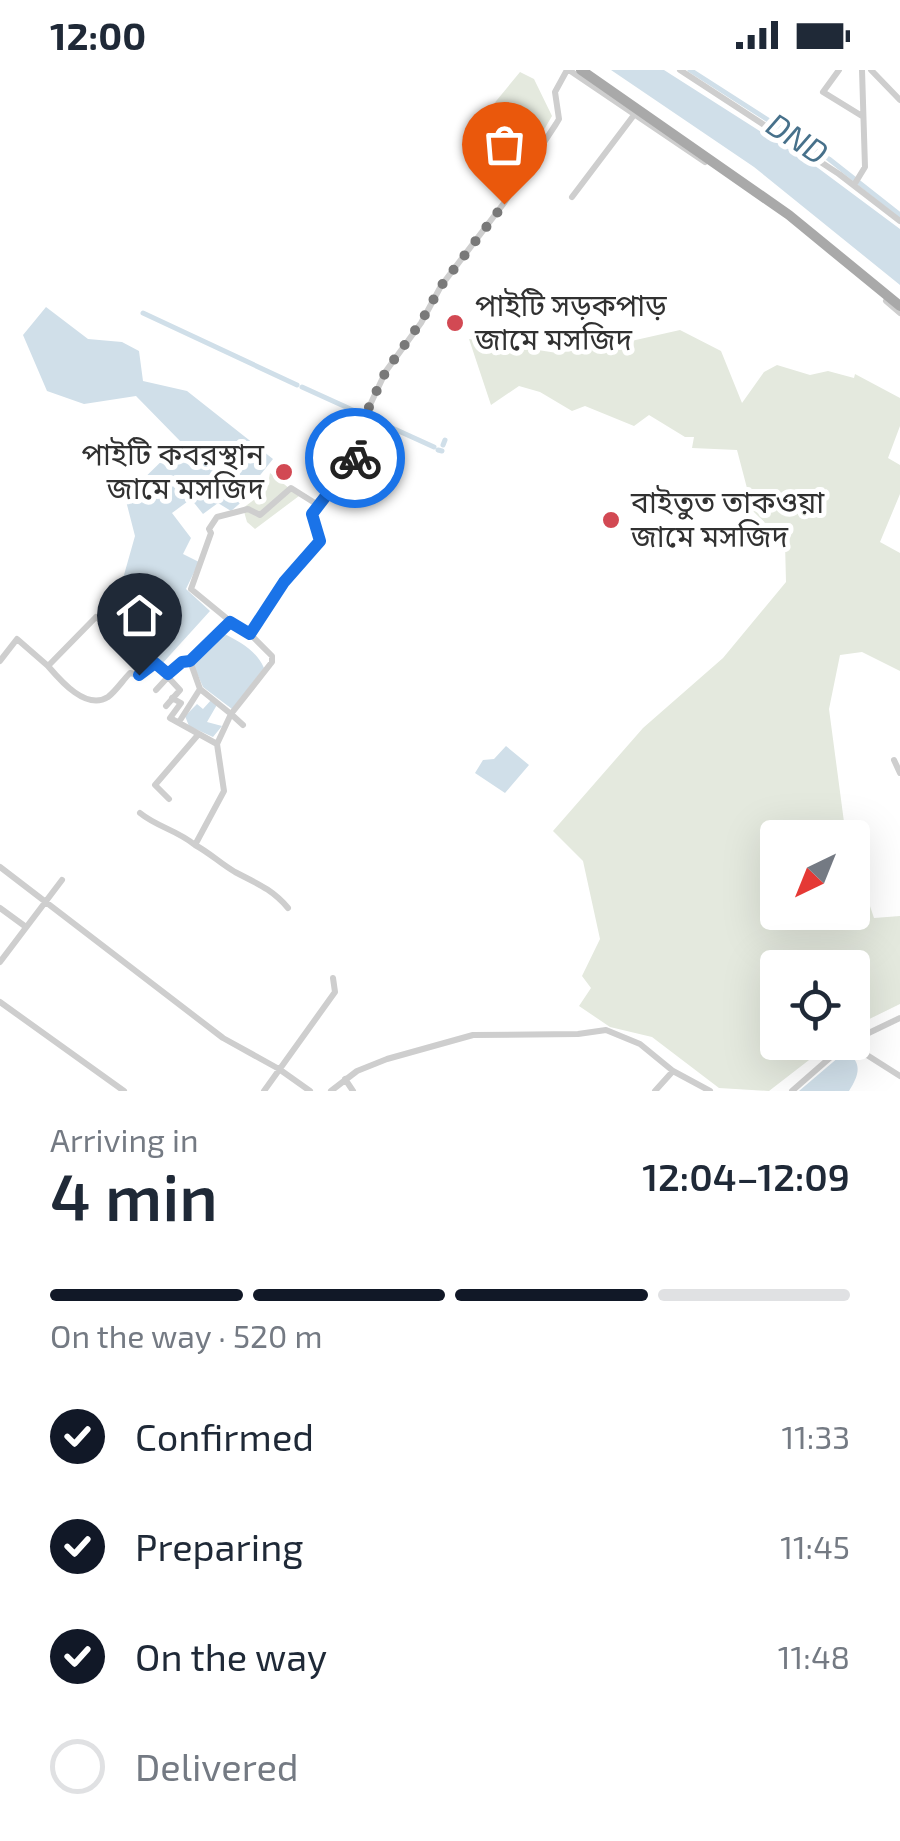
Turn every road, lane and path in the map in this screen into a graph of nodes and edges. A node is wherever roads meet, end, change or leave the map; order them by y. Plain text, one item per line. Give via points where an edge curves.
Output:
1 (568, 70) edge
2 (581, 70) edge
3 (593, 70) edge
4 (680, 70) edge
5 (839, 70) edge
6 (862, 70) edge
7 (871, 70) edge
8 (900, 100) edge
9 (634, 115) junction
10 (863, 117) junction
11 (854, 185) junction
12 (572, 198) dead end
13 (900, 220) edge
14 (900, 298) edge
15 (900, 309) edge
16 (318, 505) junction
17 (230, 622) junction
18 (250, 634) junction
19 (0, 661) edge
20 (190, 661) junction
21 (155, 663) junction
22 (48, 666) junction
23 (168, 676) junction
24 (200, 689) junction
25 (156, 690) dead end
26 (172, 698) junction
27 (166, 706) dead end
28 (231, 714) junction
29 (179, 722) junction
30 (243, 725) dead end
31 (197, 736) junction
32 (217, 744) junction
33 (894, 760) dead end
34 (900, 773) edge
35 (170, 799) dead end
36 (140, 813) dead end
37 (195, 845) junction
38 (0, 866) edge
39 (62, 880) dead end
40 (44, 902) junction
41 (0, 908) edge
42 (288, 908) dead end
43 (26, 927) junction
44 (3, 950) edge
45 (0, 962) edge
46 (333, 978) dead end
47 (0, 1002) edge
48 (900, 1018) edge
49 (870, 1032) edge
50 (870, 1056) edge
51 (829, 1060) edge
52 (280, 1069) junction
53 (672, 1072) junction
54 (900, 1076) edge
55 (346, 1079) junction
56 (124, 1091) edge
57 (264, 1091) edge
58 (310, 1091) edge
59 (331, 1091) edge
60 (353, 1091) edge
61 (655, 1091) edge
62 (710, 1091) edge
63 (792, 1091) edge

1 - 9 street
1 - 16 street via 555,92 559,119 386,371 362,422 361,448
2 - 15 main road via 790,215
3 - 14 main road via 794,210
4 - 11 street
5 - 10 street via 823,92
6 - 10 street
7 - 8 street
9 - 12 street
9 - 15 street via 771,206
10 - 11 street via 865,167
11 - 13 street
16 - 17 street via 290,488 260,514 248,509 217,517 191,589
16 - 18 street via 311,518 320,541
17 - 18 street
17 - 20 street
18 - 28 street via 272,662
19 - 22 street via 16,639
20 - 23 street
20 - 24 street
21 - 22 street via 95,700 66,686
21 - 22 street via 96,617
21 - 23 street
23 - 25 street
23 - 26 street via 180,690
24 - 28 street
24 - 29 street
26 - 27 street
26 - 29 street via 181,703 170,718
28 - 30 street
28 - 32 street
29 - 31 street
31 - 32 street
31 - 35 street via 155,785
32 - 37 street via 224,791
33 - 34 street
36 - 37 street
37 - 42 street via 261,883
38 - 40 street
39 - 40 street
40 - 43 street
40 - 52 street via 223,1038
41 - 43 street
43 - 44 street
44 - 45 street
46 - 52 street via 334,992
47 - 56 street
48 - 49 street
50 - 54 street
51 - 63 street
52 - 57 street
52 - 58 street
53 - 55 street via 640,1044 606,1030 473,1036
53 - 61 street
53 - 62 street
55 - 59 street
55 - 60 street

